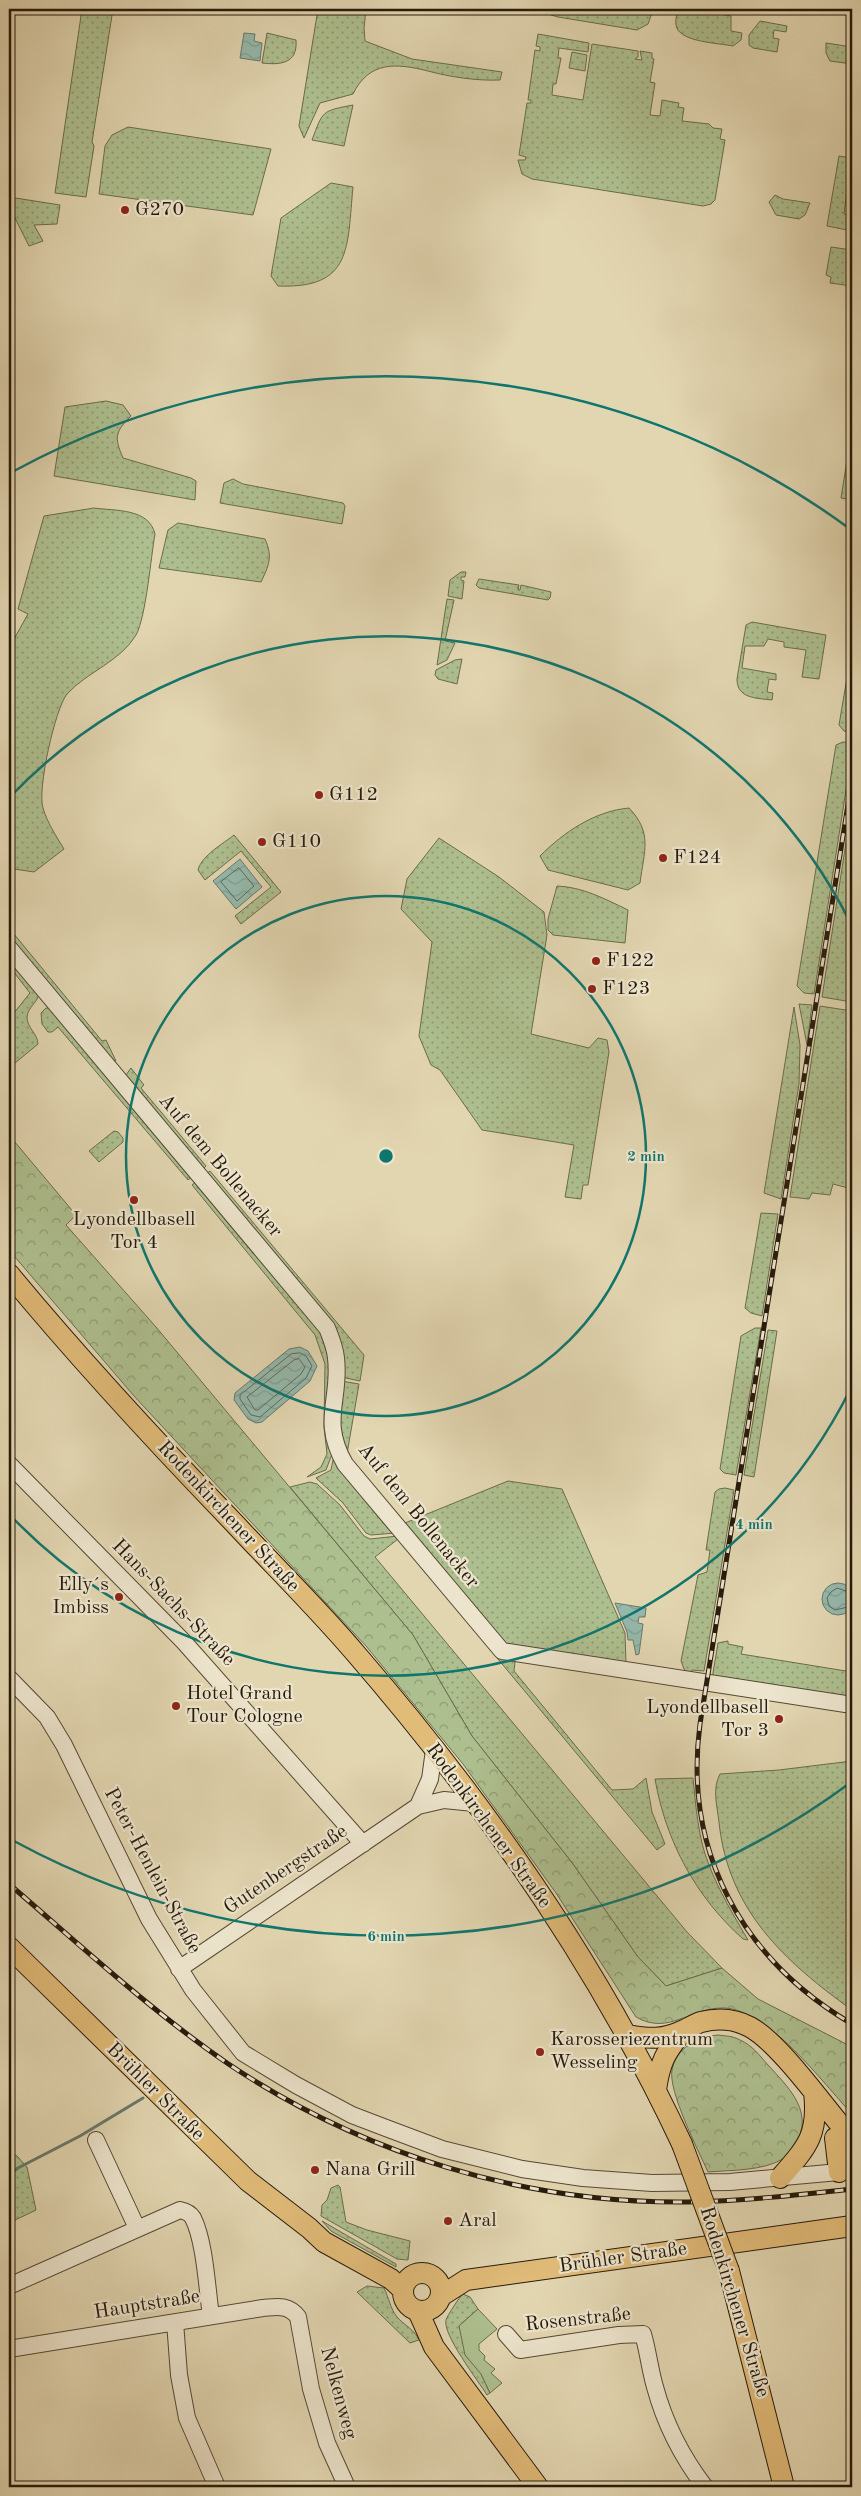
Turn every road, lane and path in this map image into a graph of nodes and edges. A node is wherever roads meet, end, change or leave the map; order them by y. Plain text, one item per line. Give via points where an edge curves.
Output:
1 (9, 948) edge
2 (9, 1274) edge
3 (9, 1464) edge
4 (9, 1678) edge
5 (852, 1705) edge
6 (434, 1750) junction
7 (474, 1803) junction
8 (418, 1806) junction
9 (362, 1844) junction
10 (9, 1947) edge
11 (179, 1970) junction
12 (682, 2032) junction
13 (628, 2036) junction
14 (656, 2090) junction
15 (814, 2092) junction
16 (96, 2140) dead end
17 (848, 2170) edge
18 (780, 2178) junction
19 (852, 2226) edge
20 (137, 2228) junction
21 (542, 2269) junction
22 (434, 2276) junction
23 (407, 2284) junction
24 (9, 2286) edge
25 (431, 2305) junction
26 (292, 2309) joint
27 (211, 2316) junction
28 (175, 2322) junction
29 (506, 2334) dead end
30 (9, 2349) edge
31 (217, 2487) edge
32 (347, 2487) edge
33 (538, 2487) edge
34 (704, 2487) edge
35 (784, 2487) edge

1 - 5 street, Auf dem Bollenacker via 326,1328 337,1360 332,1432 345,1464 502,1651
2 - 6 main road, Rodenkirchener Straße via 122,1405 357,1655
3 - 9 street, Hans-Sachs-Straße via 184,1642
4 - 11 street, Peter-Henlein-Straße via 47,1717 64,1745 148,1919
6 - 7 main road, Rodenkirchener Straße
6 - 8 street via 430,1778
7 - 8 street via 444,1800
7 - 13 main road, Rodenkirchener Straße via 545,1902
8 - 9 street, Gutenbergstraße
9 - 11 street, Gutenbergstraße
10 - 23 main road, Brühler Straße via 248,2181 309,2228 329,2233
11 - 18 street, Peter-Henlein-Straße via 242,2053 352,2115 442,2148 522,2169 583,2178 652,2183
12 - 13 main road via 654,2040
12 - 14 main road via 665,2053
12 - 15 main road via 701,2022 722,2019 750,2027 767,2040
13 - 14 main road, Rodenkirchener Straße
14 - 35 main road, Rodenkirchener Straße, bridge via 682,2144 729,2271
15 - 17 main road via 831,2114
15 - 18 main road via 813,2134 806,2149
16 - 20 street
17 - 18 street, Peter-Henlein-Straße
19 - 21 main road, Brühler Straße
20 - 24 street
20 - 27 street via 175,2211 190,2214 201,2250
21 - 22 main road, Brühler Straße via 483,2268
21 - 25 main road, Brühler Straße via 466,2280
22 - 23 main road via 420,2273
22 - 25 main road via 440,2284
23 - 25 main road via 405,2301 409,2306
25 - 33 main road via 434,2346
26 - 27 street, Hauptstraße via 282,2306
26 - 32 street, Nelkenweg via 298,2317 311,2389 328,2443
27 - 28 street, Hauptstraße
28 - 30 street, Hauptstraße
28 - 31 street via 186,2418
29 - 34 street, Rosenstraße via 520,2350 643,2334 655,2386 670,2429 685,2460

